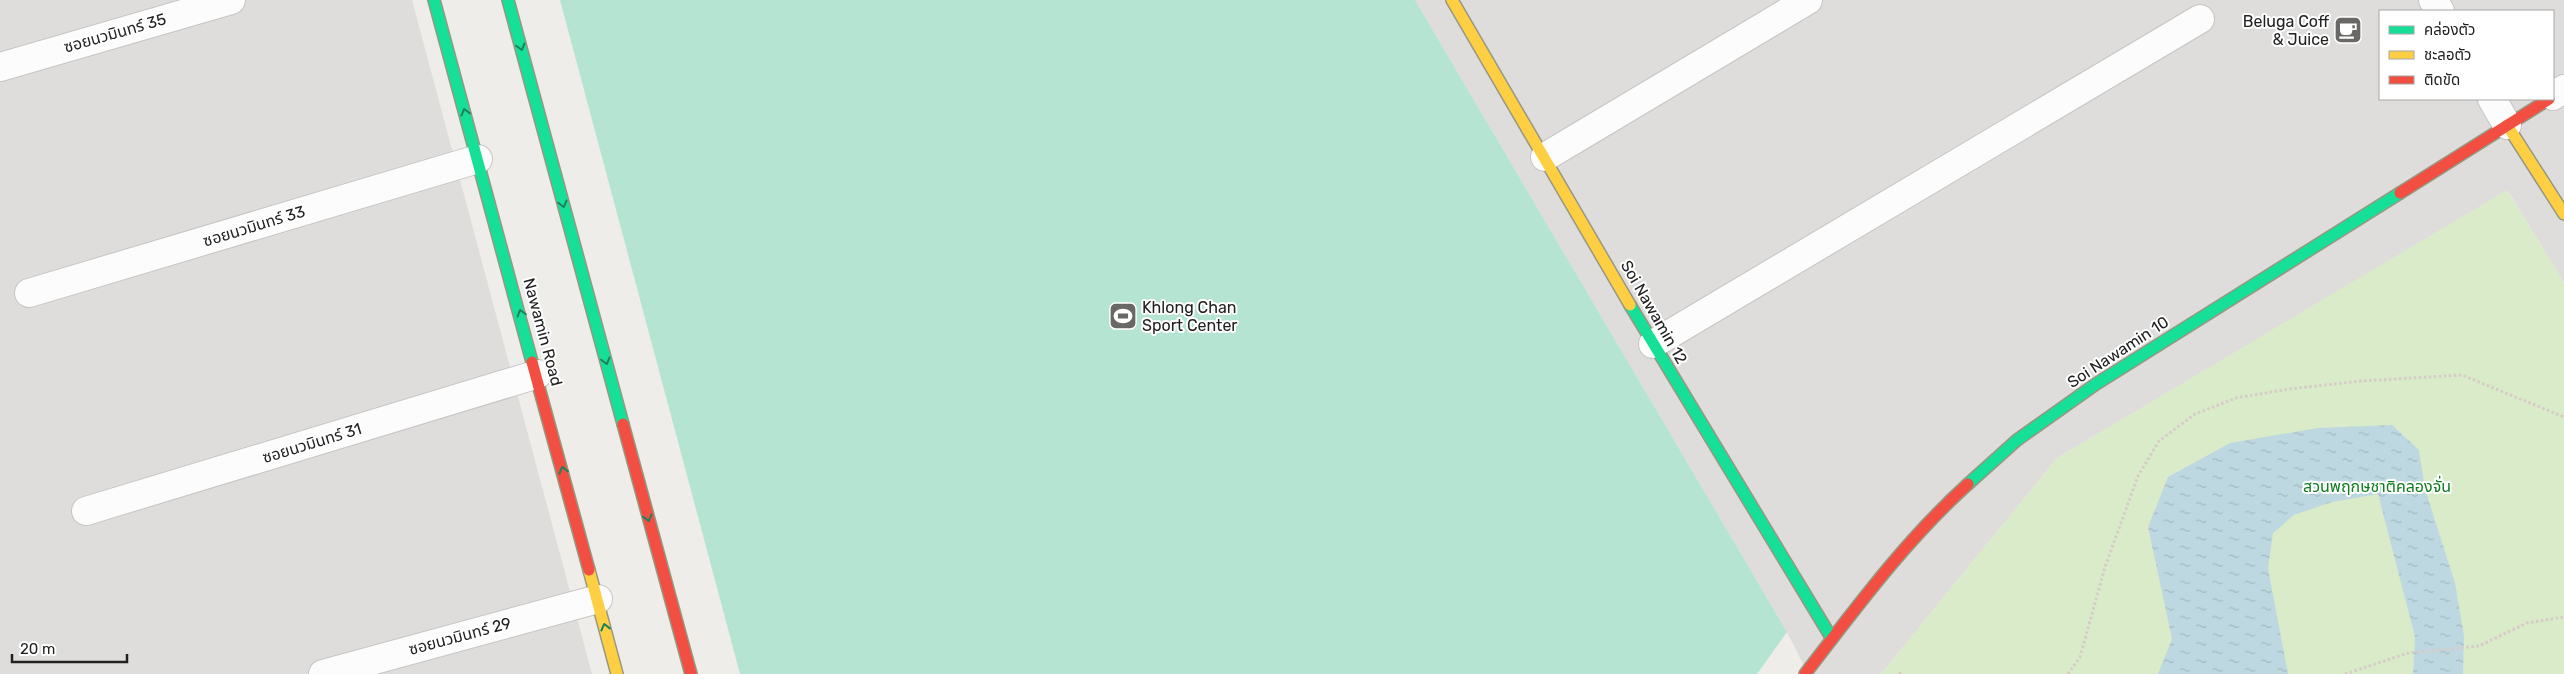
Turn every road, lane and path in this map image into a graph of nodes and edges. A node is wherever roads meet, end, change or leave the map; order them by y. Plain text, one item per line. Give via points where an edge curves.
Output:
1 (231, 0) edge
2 (434, 0) edge
3 (508, 0) edge
4 (1452, 0) edge
5 (1808, 0) edge
6 (2200, 19) dead end
7 (0, 66) edge
8 (2493, 100) edge
9 (2547, 100) edge
10 (2507, 126) junction
11 (1545, 157) junction
12 (478, 159) junction
13 (2564, 214) edge
14 (29, 293) dead end
15 (1653, 344) junction
16 (538, 374) junction
17 (2564, 417) edge
18 (86, 511) dead end
19 (598, 599) junction
20 (2564, 617) edge
21 (1831, 637) junction
22 (323, 674) edge
23 (617, 674) edge
24 (691, 674) edge
25 (1805, 674) edge
26 (2068, 674) edge
27 (2345, 674) edge

1 - 7 street, ซอยนวมินทร์ 35
12 -> 2 street, Nawamin Road
3 -> 24 street
4 - 11 street, Soi Nawamin 12
5 - 11 street
6 - 15 street
8 - 10 street
9 - 10 street, Soi Nawamin 10
10 - 13 street
10 - 21 street, Soi Nawamin 10 via 2096,384 2017,440 1945,505 1885,570
11 - 15 street, Soi Nawamin 12
12 - 14 street, ซอยนวมินทร์ 33
16 -> 12 street, Nawamin Road
15 - 21 street, Soi Nawamin 12
16 - 18 street, ซอยนวมินทร์ 31
19 -> 16 street, Nawamin Road
17 - 26 path via 2462,375 2289,389 2236,398 2195,414 2159,441 2138,476 2105,567 2080,656
19 - 22 street, ซอยนวมินทร์ 29
23 -> 19 street, Nawamin Road
20 - 27 path via 2527,623 2479,646 2408,653
21 - 25 street, Soi Nawamin 10

